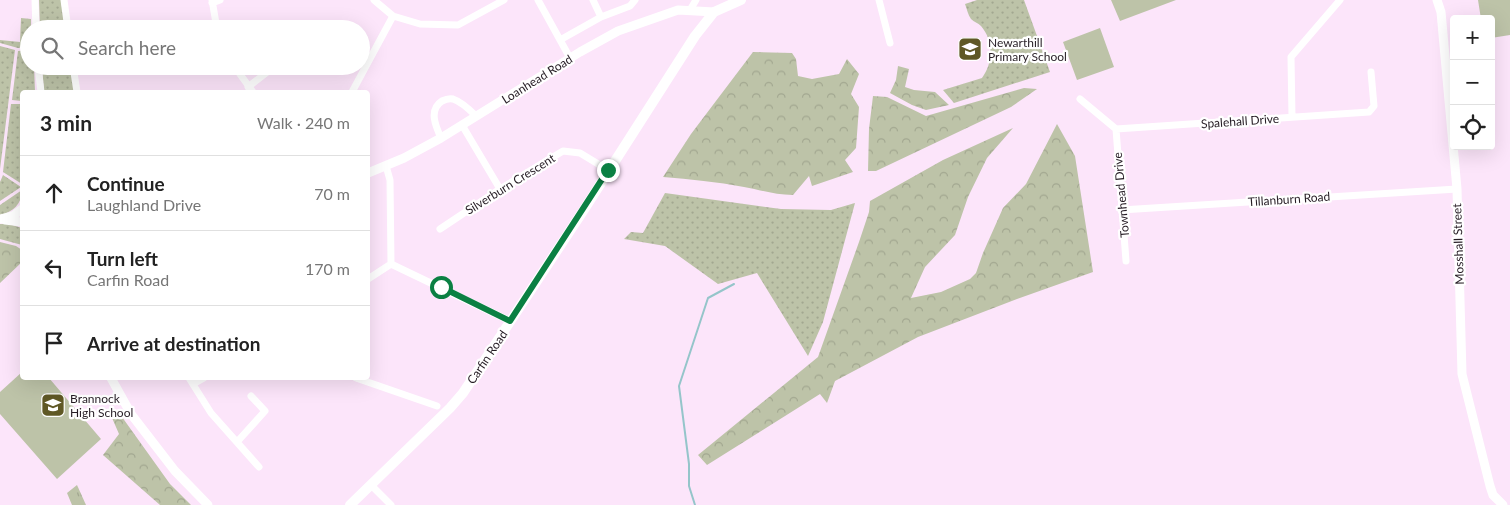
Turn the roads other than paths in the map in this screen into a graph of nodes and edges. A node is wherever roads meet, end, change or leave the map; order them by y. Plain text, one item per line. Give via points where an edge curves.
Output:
1 (35, 0) edge
2 (64, 0) edge
3 (374, 0) edge
4 (504, 0) edge
5 (538, 0) edge
6 (593, 0) edge
7 (635, 0) edge
8 (696, 0) edge
9 (740, 0) edge
10 (879, 0) edge
11 (1340, 0) edge
12 (1437, 0) edge
13 (215, 1) edge
14 (690, 10) junction
15 (714, 12) junction
16 (393, 16) junction
17 (601, 17) junction
18 (36, 20) edge
19 (67, 20) edge
20 (216, 20) edge
21 (560, 40) junction
22 (890, 42) dead end
23 (570, 58) junction
24 (370, 59) edge
25 (1371, 72) dead end
26 (39, 75) edge
27 (74, 75) edge
28 (240, 75) edge
29 (266, 75) edge
30 (361, 75) edge
31 (41, 90) edge
32 (77, 90) edge
33 (250, 90) edge
34 (353, 90) edge
35 (1080, 99) dead end
36 (476, 116) junction
37 (1292, 117) junction
38 (462, 125) junction
39 (1116, 129) junction
40 (442, 138) junction
41 (386, 166) junction
42 (608, 170) junction
43 (370, 172) edge
44 (500, 189) junction
45 (1457, 189) junction
46 (20, 210) edge
47 (1121, 210) junction
48 (0, 220) edge
49 (20, 222) edge
50 (440, 230) dead end
51 (1126, 261) dead end
52 (392, 264) junction
53 (370, 277) edge
54 (510, 321) junction
55 (112, 380) edge
56 (362, 380) edge
57 (191, 381) edge
58 (251, 396) dead end
59 (437, 406) dead end
60 (237, 442) junction
61 (259, 468) dead end
62 (371, 485) junction
63 (208, 505) edge
64 (350, 505) edge
65 (391, 505) edge
66 (1504, 505) edge

1 - 18 street
2 - 19 street
3 - 16 street
4 - 16 street via 458,25 420,24
5 - 21 street
6 - 17 street
7 - 17 street via 630,6
8 - 14 street
9 - 15 main road
10 - 22 street
11 - 37 street via 1292,57
12 - 45 street, Mosshall Street via 1441,12
13 - 20 street
14 - 15 street, Loanhead Road
14 - 23 street, Loanhead Road via 678,10 627,28
15 - 42 main road, Carfin Road
16 - 24 street
17 - 21 street
21 - 23 street
23 - 36 street, Loanhead Road
25 - 37 street, Spalehall Drive via 1374,106 1369,112
26 - 31 street
27 - 32 street
28 - 33 street
29 - 33 street
30 - 34 street
35 - 39 street
36 - 38 street, Loanhead Road
36 - 40 street via 453,99 438,103 434,120
37 - 39 street, Spalehall Drive
38 - 40 street, Loanhead Road
38 - 44 street
39 - 47 street, Townhead Drive
40 - 41 street, Loanhead Road
41 - 43 street, Loanhead Road
41 - 52 street via 390,180
42 - 44 street, Silverburn Crescent via 580,154 563,151
42 - 54 main road, Carfin Road
44 - 50 street, Silverburn Crescent
45 - 47 street, Tillanburn Road
45 - 66 street, Mosshall Street via 1462,374 1490,486 1493,495
46 - 48 street
47 - 51 street, Townhead Drive
48 - 49 street
52 - 53 street
52 - 54 street
54 - 62 main road, Carfin Road via 450,408
55 - 63 street via 131,414
56 - 59 street
57 - 60 street via 211,413
58 - 60 street via 265,411
60 - 61 street
62 - 64 main road, Carfin Road
62 - 65 street

